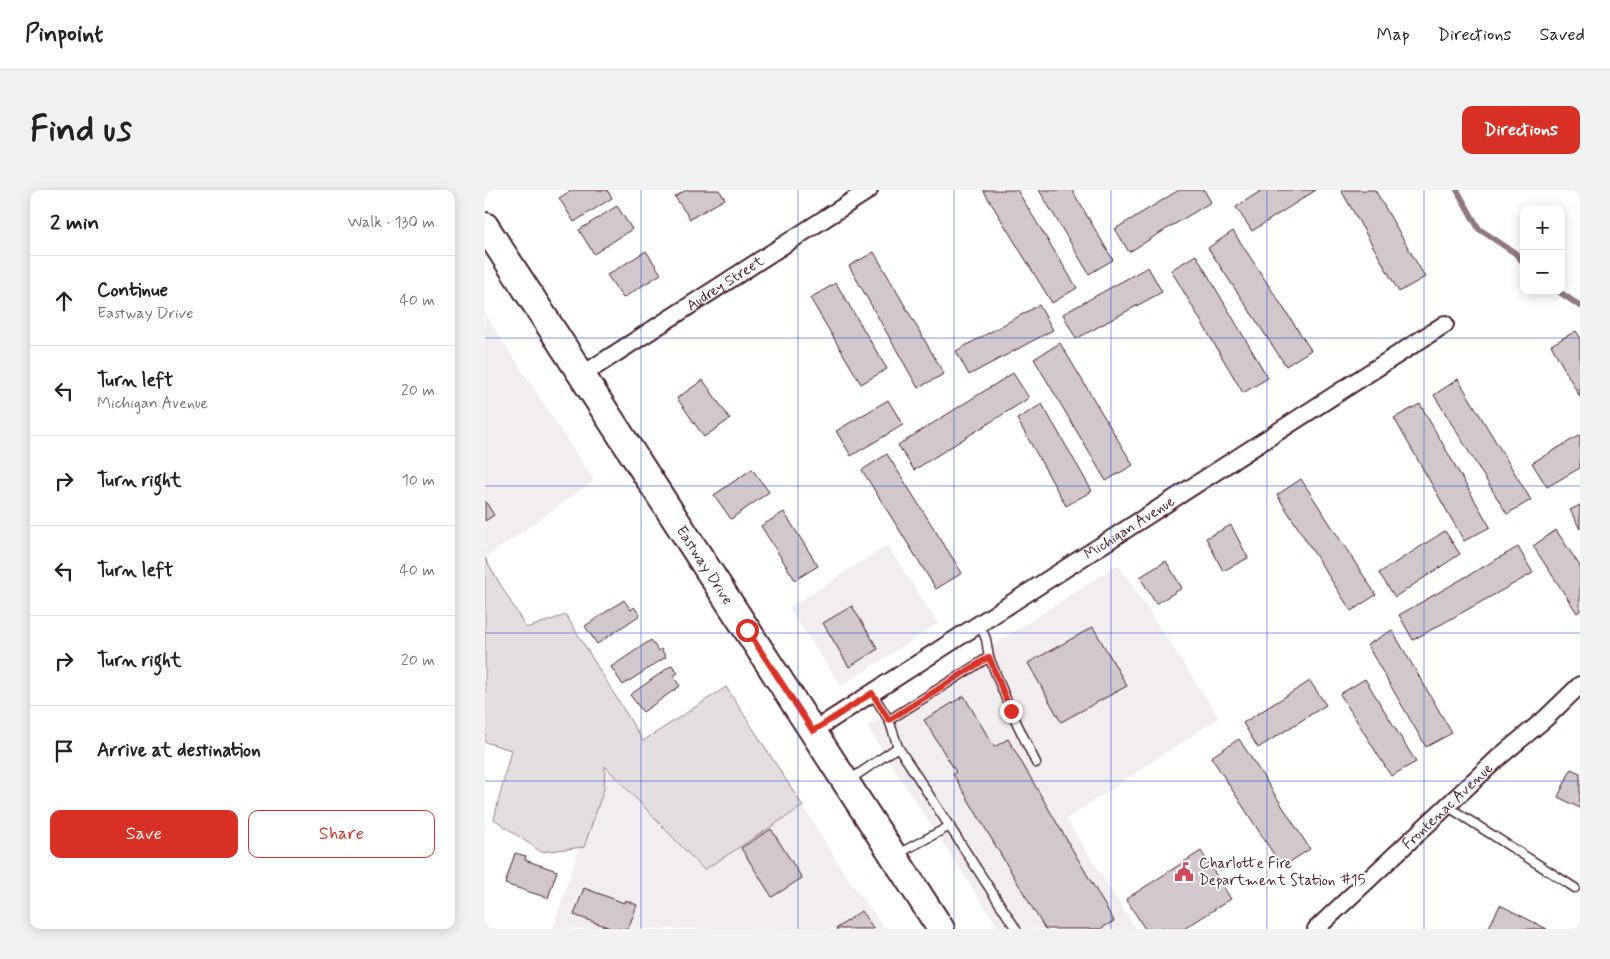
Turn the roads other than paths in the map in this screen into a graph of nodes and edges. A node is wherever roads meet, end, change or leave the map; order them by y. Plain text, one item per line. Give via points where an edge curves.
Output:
1 (869, 190) edge
2 (485, 226) edge
3 (1445, 324) dead end
4 (582, 374) junction
5 (979, 623) junction
6 (989, 657) junction
7 (1580, 685) edge
8 (872, 693) junction
9 (889, 720) junction
10 (813, 731) junction
11 (898, 746) junction
12 (1036, 763) dead end
13 (845, 783) junction
14 (1447, 806) junction
15 (950, 826) junction
16 (894, 856) junction
17 (1575, 888) dead end
18 (941, 929) edge
19 (1016, 929) edge
20 (1316, 929) edge

1 - 4 street, Audrey Street
2 - 4 main road, Eastway Drive
3 - 5 street, Michigan Avenue
4 - 10 main road, Eastway Drive
5 - 6 lane
5 - 8 street, Michigan Avenue
6 - 9 lane
6 - 12 lane
7 - 14 street, Frontenac Avenue
8 - 9 lane
8 - 10 street, Michigan Avenue
9 - 11 lane
10 - 13 main road, Eastway Drive
11 - 13 lane
11 - 15 lane
13 - 16 main road, Eastway Drive
14 - 17 lane
14 - 20 street, Frontenac Avenue
15 - 16 lane
15 - 19 lane
16 - 18 main road, Eastway Drive

